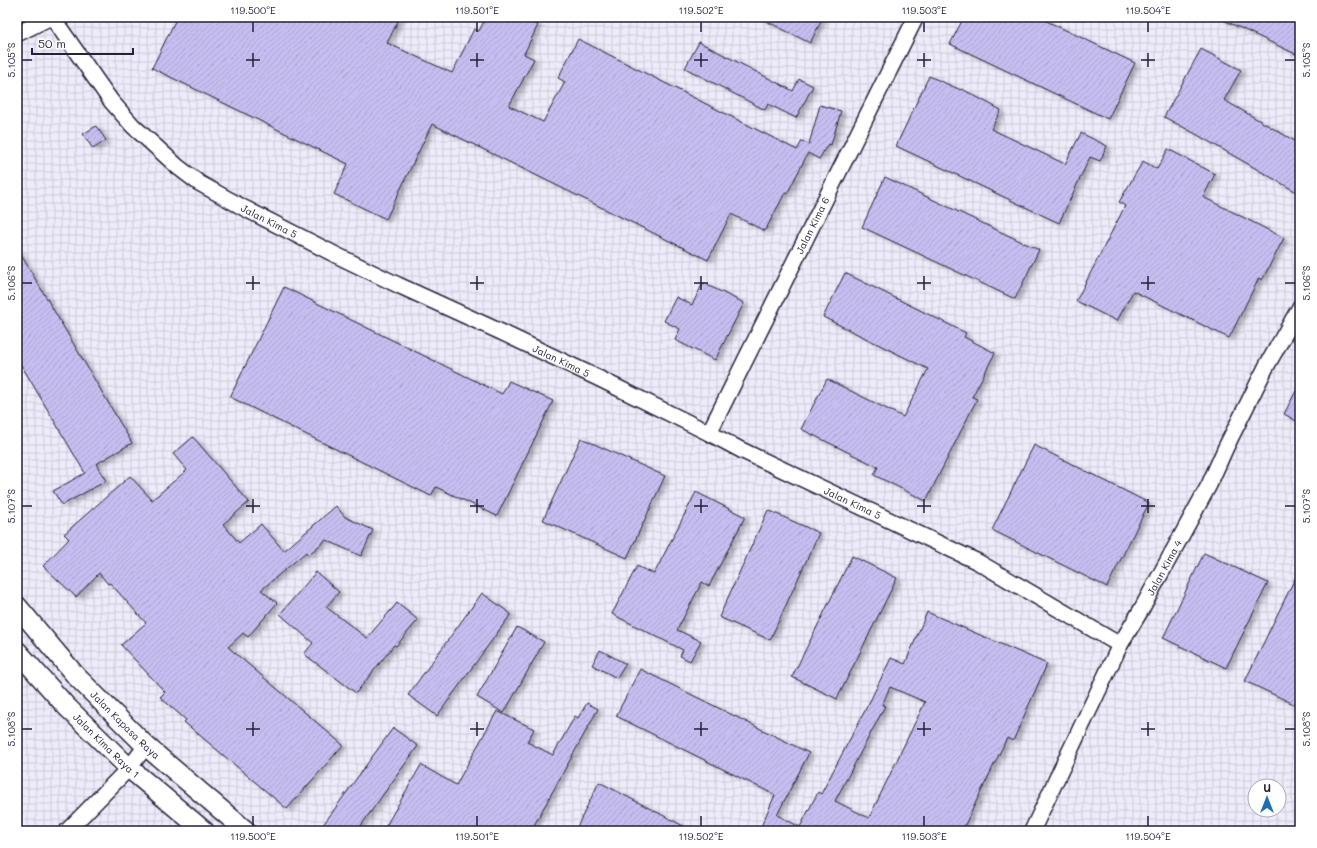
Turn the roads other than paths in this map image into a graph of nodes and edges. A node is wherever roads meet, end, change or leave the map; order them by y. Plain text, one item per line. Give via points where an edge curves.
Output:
1 (51, 17) edge
2 (916, 17) edge
3 (17, 34) edge
4 (1300, 307) edge
5 (710, 433) junction
6 (17, 606) edge
7 (1120, 645) junction
8 (17, 651) edge
9 (146, 746) junction
10 (129, 768) junction
11 (67, 831) edge
12 (204, 831) edge
13 (246, 831) edge
14 (1032, 831) edge

1 - 3 street
1 - 5 street, Jalan Kima 5 via 110,100 133,126 199,184 398,285 516,338
2 - 5 street, Jalan Kima 6
4 - 7 street, Jalan Kima 4 via 1266,367 1209,485
5 - 7 street, Jalan Kima 5 via 978,562
6 - 9 main road, Jalan Kapasa Raya via 76,676
7 - 14 street, Jalan Kima 4
8 - 10 main road, Jalan Kima Raya 1 via 66,706
9 - 10 street
9 - 13 main road, Jalan Kapasa Raya
10 - 11 street
10 - 12 main road, Jalan Kima Raya 1

